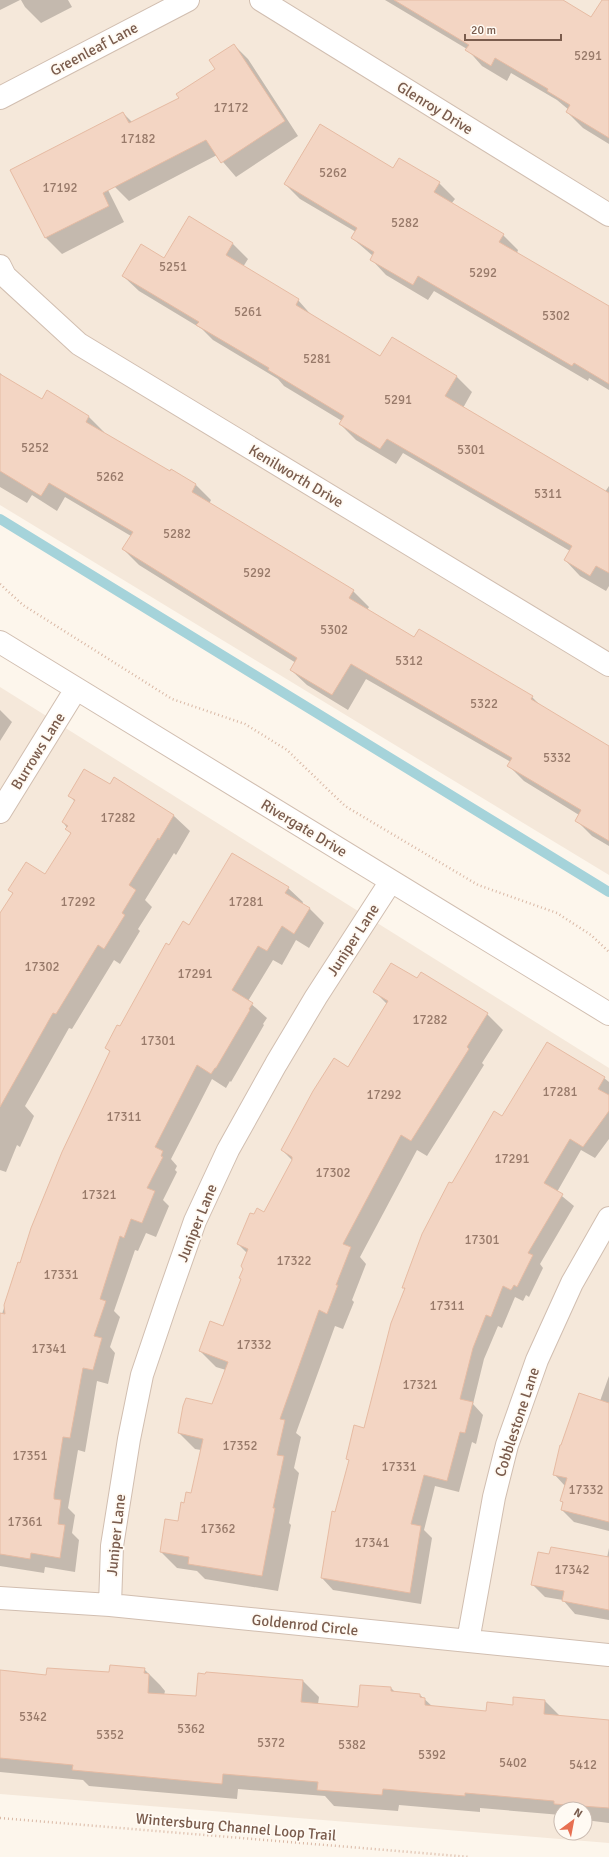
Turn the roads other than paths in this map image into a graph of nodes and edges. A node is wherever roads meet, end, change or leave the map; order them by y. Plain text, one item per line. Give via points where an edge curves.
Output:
1 (188, 0) edge
2 (261, 0) edge
3 (0, 98) edge
4 (609, 215) edge
5 (0, 266) edge
6 (0, 642) edge
7 (609, 665) edge
8 (76, 689) junction
9 (0, 812) edge
10 (391, 881) junction
11 (609, 1014) edge
12 (609, 1218) edge
13 (0, 1598) edge
14 (110, 1605) junction
15 (468, 1641) junction
16 (609, 1655) edge

1 - 3 street, Greenleaf Lane
2 - 4 street, Glenroy Drive
5 - 7 street, Kenilworth Drive via 5,276 79,344
6 - 8 street, Rivergate Drive
8 - 9 street, Burrows Lane
8 - 10 street, Rivergate Drive
10 - 11 street, Rivergate Drive
10 - 14 street, Juniper Lane via 276,1064 228,1150 195,1221 142,1375 112,1546
12 - 15 street, Cobblestone Lane via 572,1283 537,1360 507,1445 494,1497
13 - 14 street, Goldenrod Circle
14 - 15 street, Goldenrod Circle
15 - 16 street, Goldenrod Circle

